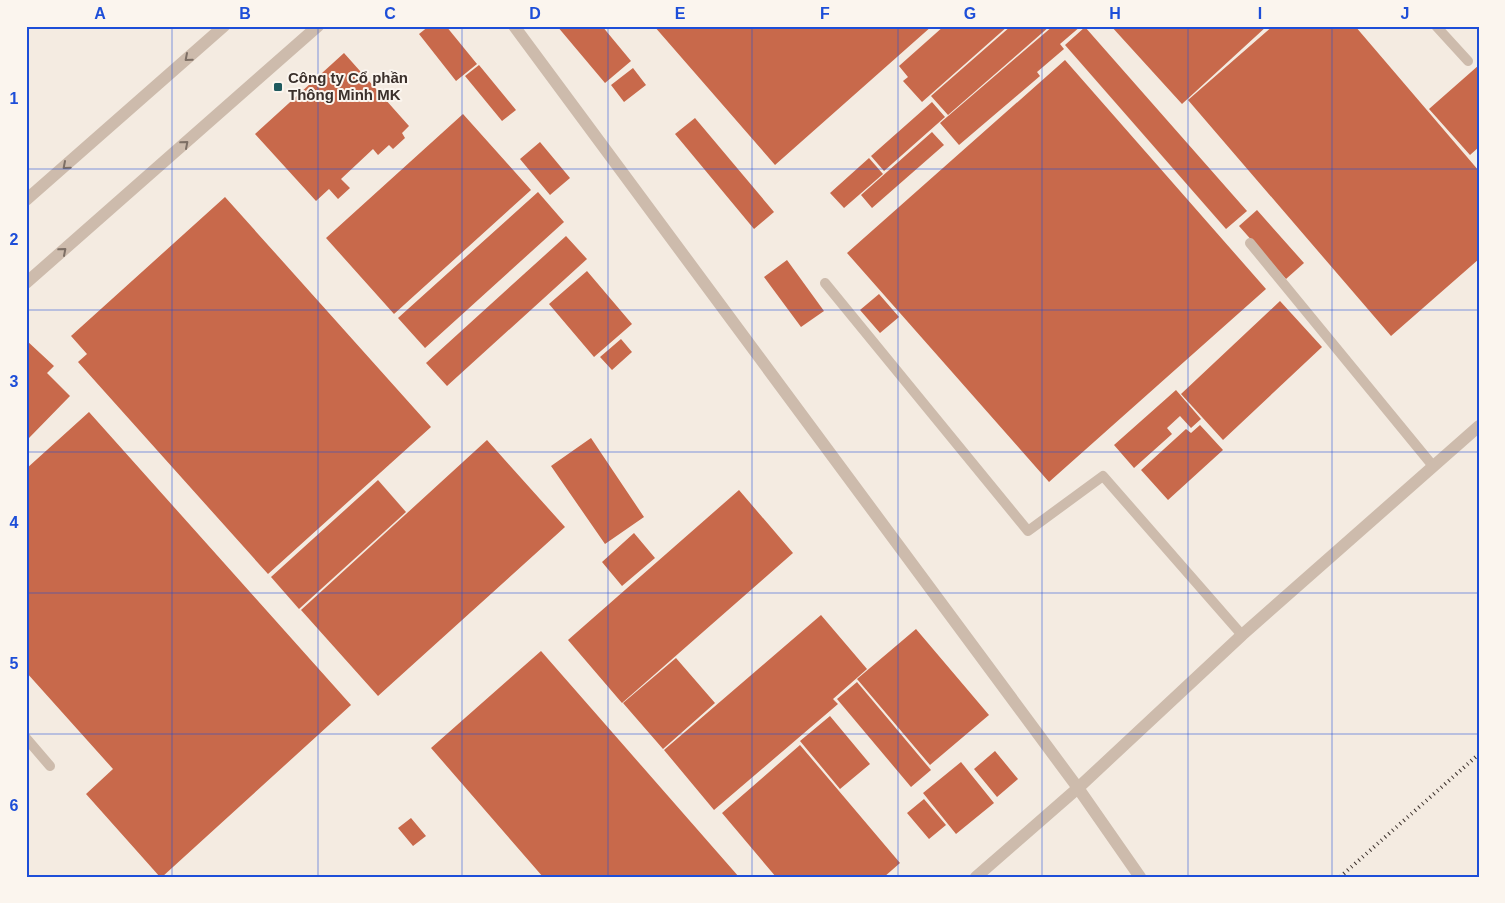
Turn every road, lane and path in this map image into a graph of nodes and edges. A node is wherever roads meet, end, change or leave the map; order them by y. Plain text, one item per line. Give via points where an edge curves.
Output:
1 (224, 26) edge
2 (318, 26) edge
3 (514, 26) edge
4 (1436, 26) edge
5 (1468, 61) dead end
6 (26, 200) edge
7 (1250, 243) dead end
8 (26, 283) edge
9 (825, 283) dead end
10 (1479, 426) edge
11 (1433, 466) junction
12 (1242, 635) junction
13 (26, 738) edge
14 (50, 766) dead end
15 (1078, 788) junction
16 (976, 877) edge
17 (1140, 877) edge

1 -> 6 street
8 -> 2 street
3 - 15 street
4 - 5 lane
7 - 11 lane
9 - 12 lane via 1028,531 1103,476
10 - 11 street
11 - 12 street
12 - 15 street
13 - 14 lane
15 - 16 street
15 - 17 street

